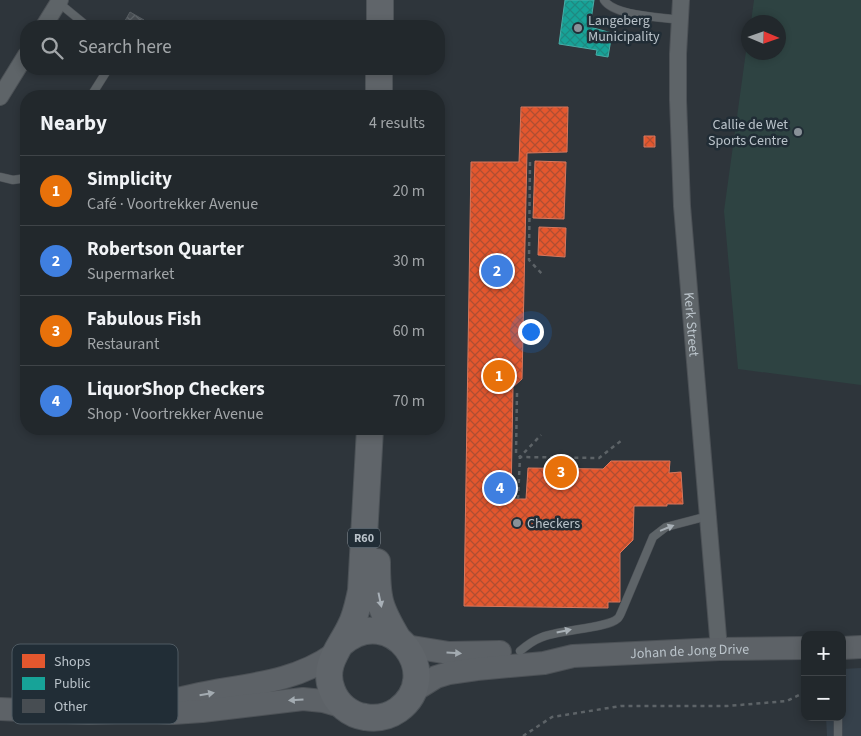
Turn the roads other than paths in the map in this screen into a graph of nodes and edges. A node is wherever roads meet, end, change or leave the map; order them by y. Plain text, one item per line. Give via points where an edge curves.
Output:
1 (380, 0) edge
2 (604, 0) edge
3 (682, 0) edge
4 (59, 2) edge
5 (48, 20) edge
6 (81, 20) edge
7 (380, 20) edge
8 (680, 20) junction
9 (20, 65) edge
10 (104, 75) edge
11 (380, 75) edge
12 (95, 90) edge
13 (379, 90) edge
14 (0, 97) edge
15 (0, 177) edge
16 (20, 179) edge
17 (370, 435) edge
18 (377, 435) edge
19 (708, 516) junction
20 (402, 642) junction
21 (861, 647) edge
22 (801, 648) edge
23 (846, 648) edge
24 (338, 649) junction
25 (719, 650) junction
26 (520, 652) junction
27 (574, 656) junction
28 (178, 700) edge
29 (406, 700) junction
30 (348, 710) junction
31 (178, 713) edge
32 (838, 721) edge
33 (363, 736) edge
34 (386, 736) edge
35 (838, 736) edge

1 - 7 main road
2 - 8 lane via 617,10
3 - 8 street, Kerk Street
4 - 5 street
4 - 6 lane
8 - 19 street, Kerk Street via 678,100 682,197
9 - 14 street
10 - 12 lane
11 - 13 main road
15 - 16 lane
17 - 24 main road, R60 via 361,591 356,614
18 -> 20 main road, R60 via 378,592 382,610
19 - 25 street, Kerk Street
26 -> 19 lane via 541,637 616,620 653,538 666,527
20 - 24 main road via 382,632 367,631 354,634
20 -> 26 street, Johan de Jong Drive via 449,653
20 - 29 main road, R60 via 412,656 416,670 415,682
21 - 23 street
22 - 25 street, Johan de Jong Drive
28 -> 24 street via 290,676 317,666
24 - 30 main road, R60 via 329,668 330,685
25 - 27 street, Johan de Jong Drive
26 - 27 street, Johan de Jong Drive
27 - 29 street, Johan de Jong Drive via 528,665 456,672 436,678
29 - 30 main road via 388,715 378,718 364,717
29 - 34 main road, R60
30 -> 31 street via 317,700 296,700
30 - 33 main road, R60 via 359,724
32 - 35 lane

